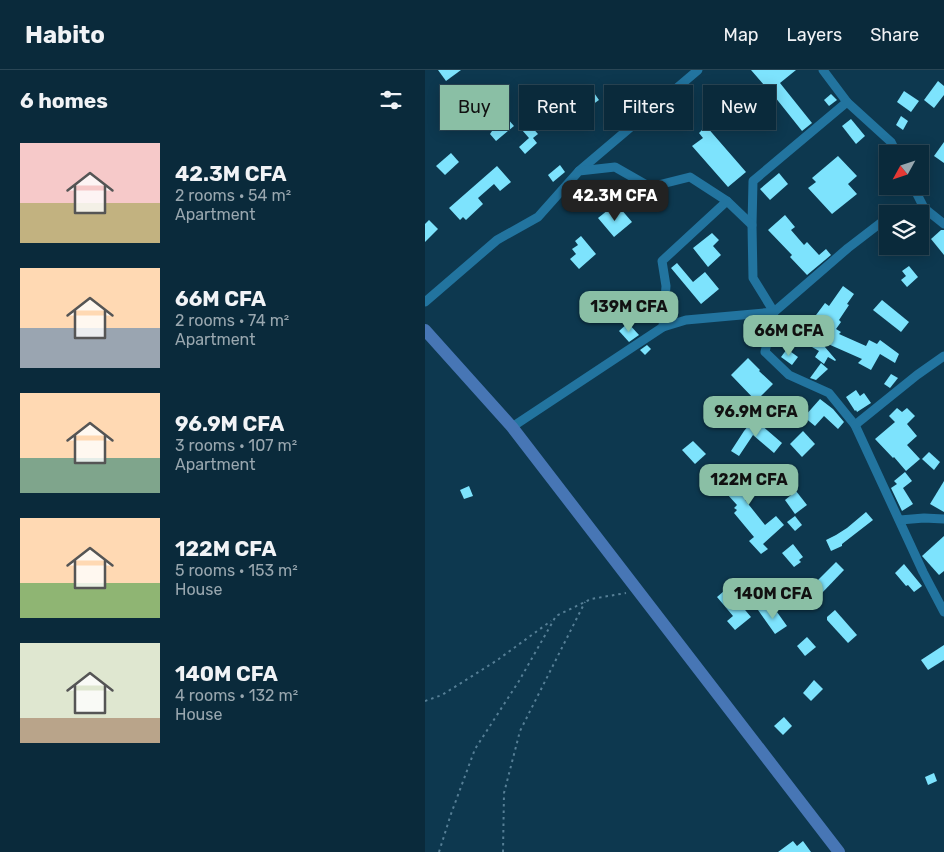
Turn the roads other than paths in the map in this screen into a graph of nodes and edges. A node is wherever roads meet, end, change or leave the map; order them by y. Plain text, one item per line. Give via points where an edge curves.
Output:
1 (699, 70) edge
2 (823, 70) edge
3 (847, 102) junction
4 (892, 145) edge
5 (579, 171) junction
6 (727, 201) junction
7 (929, 212) edge
8 (752, 224) junction
9 (879, 224) edge
10 (944, 224) edge
11 (425, 302) edge
12 (774, 312) junction
13 (663, 326) junction
14 (425, 330) edge
15 (944, 356) edge
16 (855, 425) junction
17 (513, 427) junction
18 (944, 519) edge
19 (900, 520) junction
20 (944, 612) edge
21 (839, 852) edge

1 - 5 street
2 - 3 street
3 - 4 street
3 - 8 street via 753,181
5 - 6 street via 615,167 650,187 690,177
5 - 11 street via 537,217 497,240
6 - 8 street
6 - 13 street via 662,260 666,286
7 - 10 street
8 - 12 street via 753,278
9 - 12 street
12 - 13 street via 686,320
12 - 16 street via 765,352 789,375 829,393
13 - 17 street
14 - 17 street
15 - 16 street
16 - 19 street
17 - 21 street
18 - 19 street
19 - 20 street

